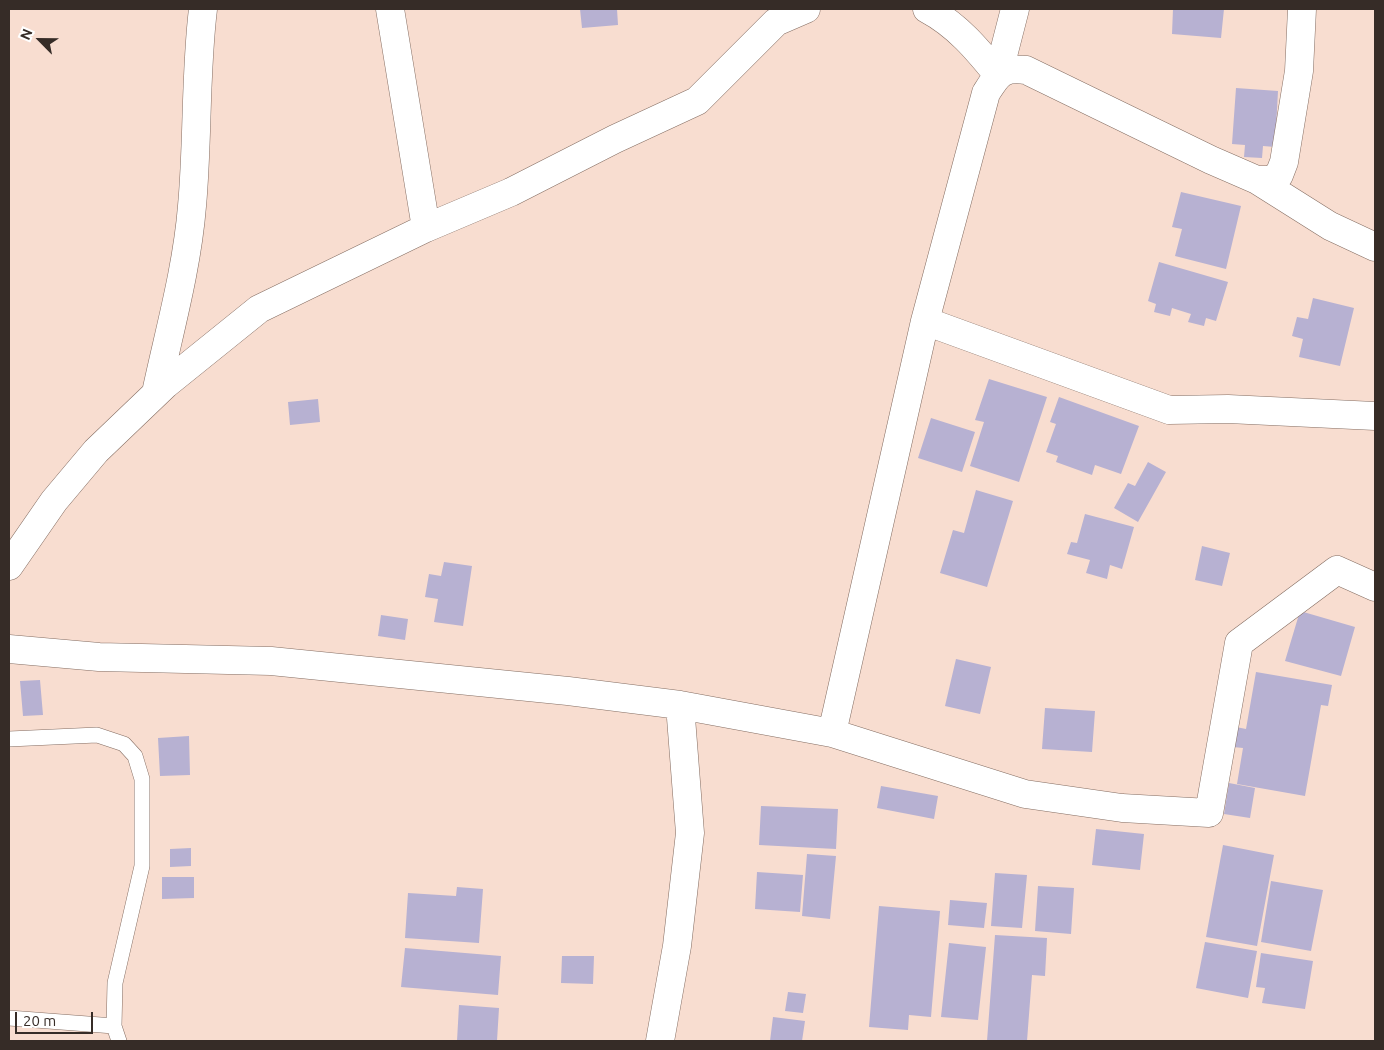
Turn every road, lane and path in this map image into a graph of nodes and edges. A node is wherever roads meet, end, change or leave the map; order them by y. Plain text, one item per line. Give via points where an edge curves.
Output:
1 (203, 9) edge
2 (390, 9) edge
3 (806, 9) edge
4 (927, 9) edge
5 (1015, 9) edge
6 (1302, 9) edge
7 (998, 75) junction
8 (1257, 180) junction
9 (426, 228) junction
10 (1375, 247) edge
11 (925, 321) junction
12 (156, 393) junction
13 (1375, 416) edge
14 (9, 566) edge
15 (1375, 587) edge
16 (9, 649) edge
17 (680, 706) junction
18 (832, 733) junction
19 (9, 739) edge
20 (9, 1018) edge
21 (114, 1026) junction
22 (119, 1041) edge
23 (660, 1041) edge

1 - 12 street via 197,56 192,207 183,271
2 - 9 street
3 - 9 street via 776,22 697,101 615,138 510,192
4 - 7 street via 941,16 971,41
5 - 7 street
6 - 8 street via 1299,71 1284,162 1279,175 1270,180
7 - 8 street via 1011,68 1026,70
7 - 11 street via 986,93
8 - 10 street via 1330,226
9 - 12 street via 259,309
11 - 13 street via 1169,410
11 - 18 street
12 - 14 street via 77,472
15 - 18 street via 1336,570 1239,643 1209,813 1122,808 1025,794
16 - 17 street via 99,658 270,661 568,691
17 - 18 street
17 - 23 street via 690,833 677,946
19 - 21 lane via 98,736 124,744 135,756 142,779 142,866 115,983
20 - 21 lane
21 - 22 lane

